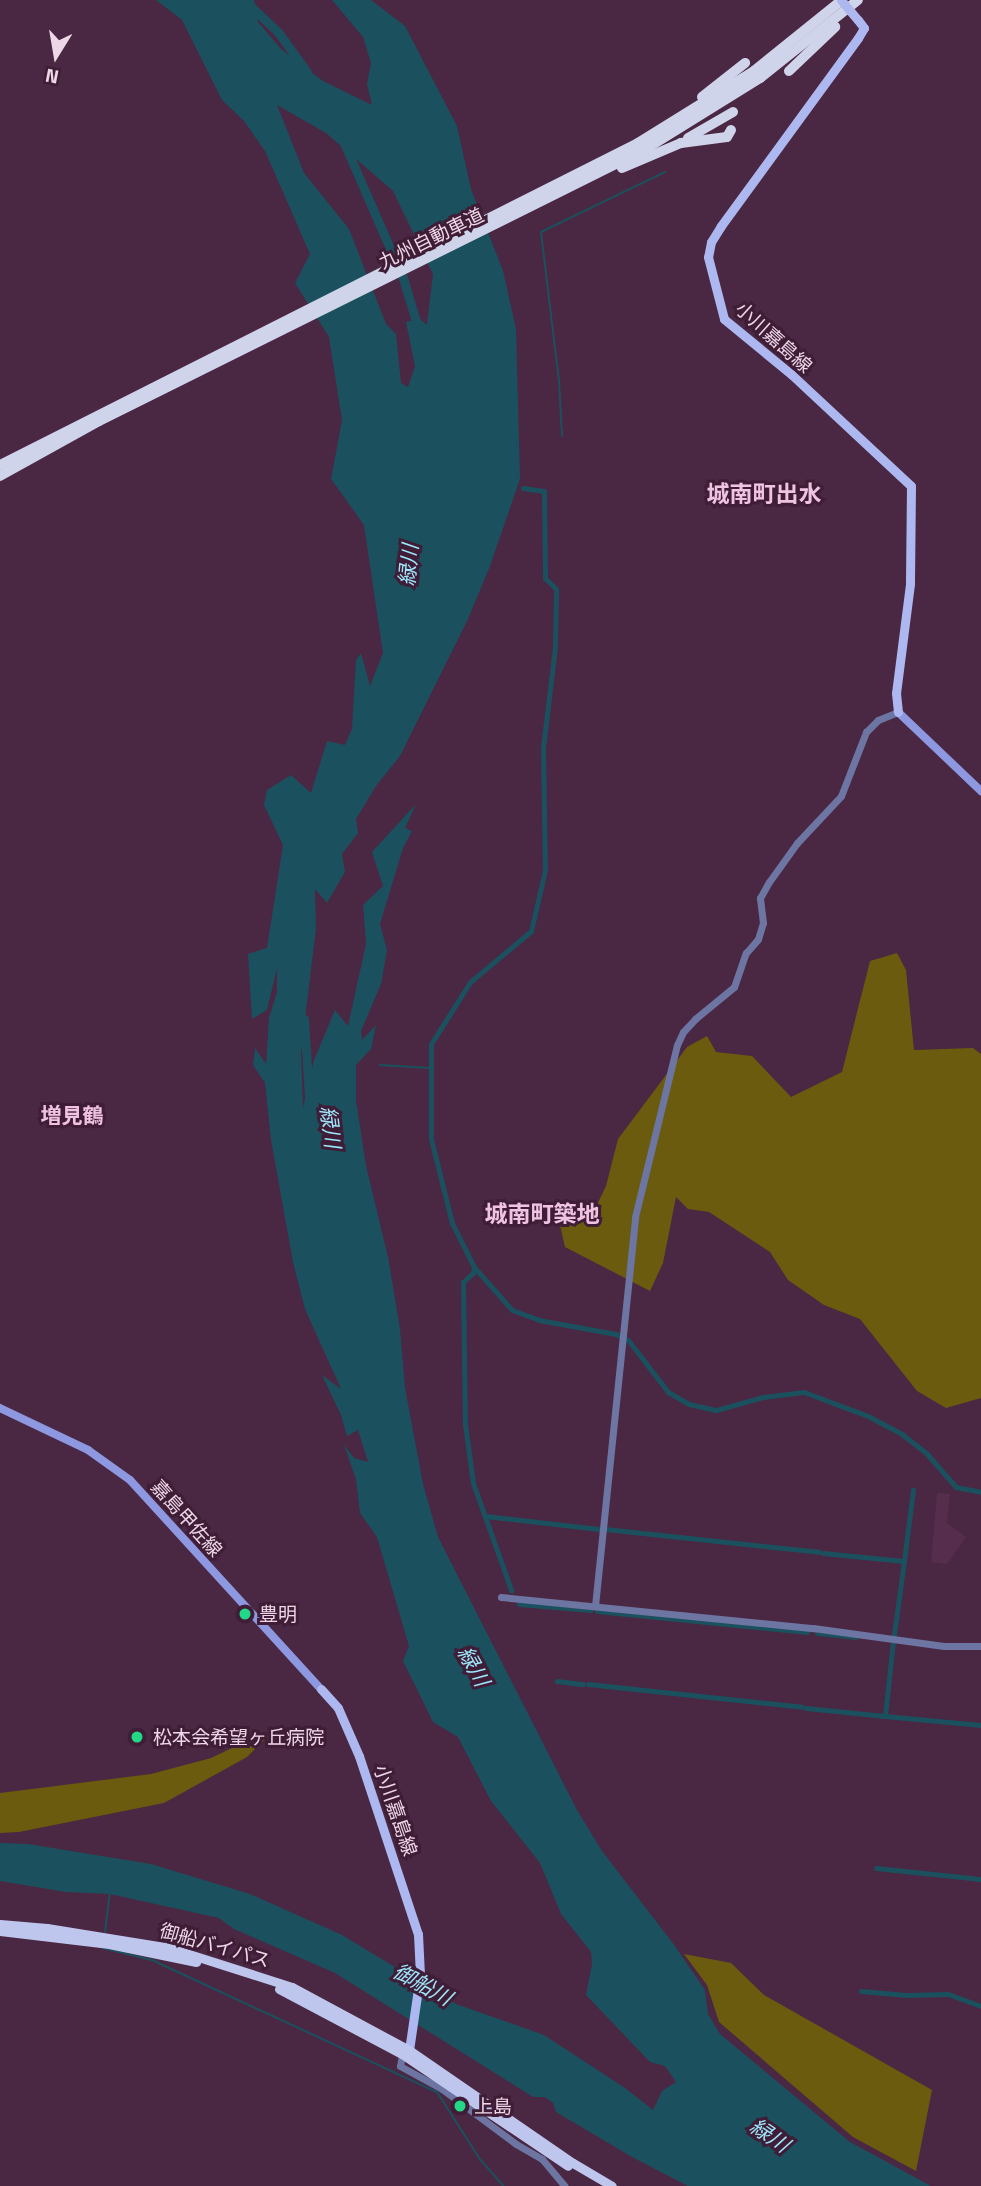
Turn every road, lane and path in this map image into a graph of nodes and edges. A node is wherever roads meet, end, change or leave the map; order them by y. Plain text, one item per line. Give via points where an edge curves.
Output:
1 (841, 0) edge
2 (860, 0) edge
3 (745, 63) dead end
4 (789, 71) dead end
5 (733, 112) dead end
6 (731, 130) dead end
7 (681, 143) junction
8 (599, 169) junction
9 (220, 357) junction
10 (0, 465) edge
11 (0, 476) edge
12 (898, 712) junction
13 (981, 791) edge
14 (0, 1408) edge
15 (501, 1597) dead end
16 (595, 1606) junction
17 (981, 1646) edge
18 (321, 1689) joint
19 (0, 1924) edge
20 (0, 1931) edge
21 (405, 2050) junction
22 (565, 2186) edge
23 (599, 2186) edge
24 (612, 2186) edge

1 - 8 highway, 九州自動車道 via 744,77
1 - 12 main road, 小川嘉島線, bridge via 864,28 721,226 708,257 724,319 911,486 910,584 896,693
2 - 4 highway
2 - 8 highway, 九州自動車道 via 751,84 676,132
3 - 8 highway
5 - 7 highway
6 - 7 highway via 727,137
7 - 8 highway via 639,162
8 - 9 highway, 九州自動車道
9 - 10 highway, 九州自動車道
9 - 11 highway, 九州自動車道
12 - 13 main road
12 - 16 street via 878,720 866,732 841,796 797,844 760,898 758,939 746,953 734,987 695,1019 677,1045 635,1217
14 - 18 main road, 嘉島甲佐線 via 88,1450 130,1480
15 - 16 street
16 - 17 street via 944,1646
18 - 21 main road, 小川嘉島線 via 338,1708 359,1756 414,1918 419,1965
19 - 21 highway, 御船バイパス via 134,1941 210,1959 292,1987
20 - 21 highway, 御船バイパス via 109,1944 209,1965 290,1993
21 - 22 street via 400,2066 442,2089 542,2159
21 - 23 highway
21 - 24 highway

